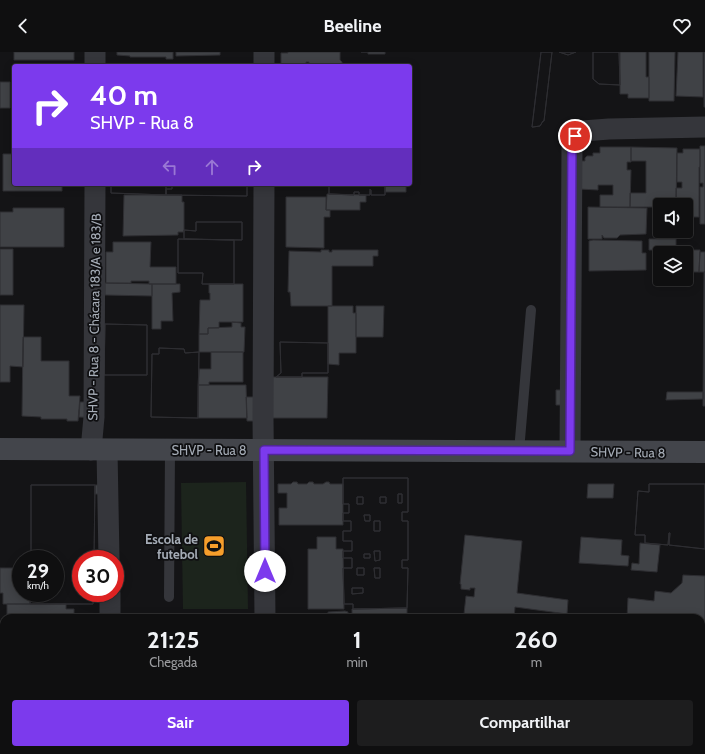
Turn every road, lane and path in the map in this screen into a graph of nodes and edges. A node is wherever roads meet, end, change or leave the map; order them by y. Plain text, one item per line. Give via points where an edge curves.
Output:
1 (95, 52) edge
2 (264, 52) edge
3 (95, 64) edge
4 (264, 64) edge
5 (705, 127) edge
6 (95, 186) edge
7 (264, 186) edge
8 (531, 310) dead end
9 (0, 449) edge
10 (99, 450) junction
11 (170, 450) junction
12 (264, 450) junction
13 (518, 451) junction
14 (570, 451) junction
15 (705, 452) edge
16 (108, 550) edge
17 (169, 597) dead end
18 (110, 602) edge
19 (110, 614) edge
20 (265, 614) edge

1 - 3 street
2 - 4 street
5 - 14 street via 609,129 583,131 575,136 572,146
6 - 10 street, SHVP - Rua 8 - Chácara 183/A e 183/B via 94,417
7 - 12 street
8 - 13 lane
9 - 10 street, SHVP - Rua 8
10 - 11 street, SHVP - Rua 8
10 - 16 street, SHVP - Rua 8 - Chácara 183/A e 183/B
11 - 12 street, SHVP - Rua 8
11 - 17 lane
12 - 13 street, SHVP - Rua 8
12 - 20 street
13 - 14 street, SHVP - Rua 8
14 - 15 street, SHVP - Rua 8
18 - 19 street

